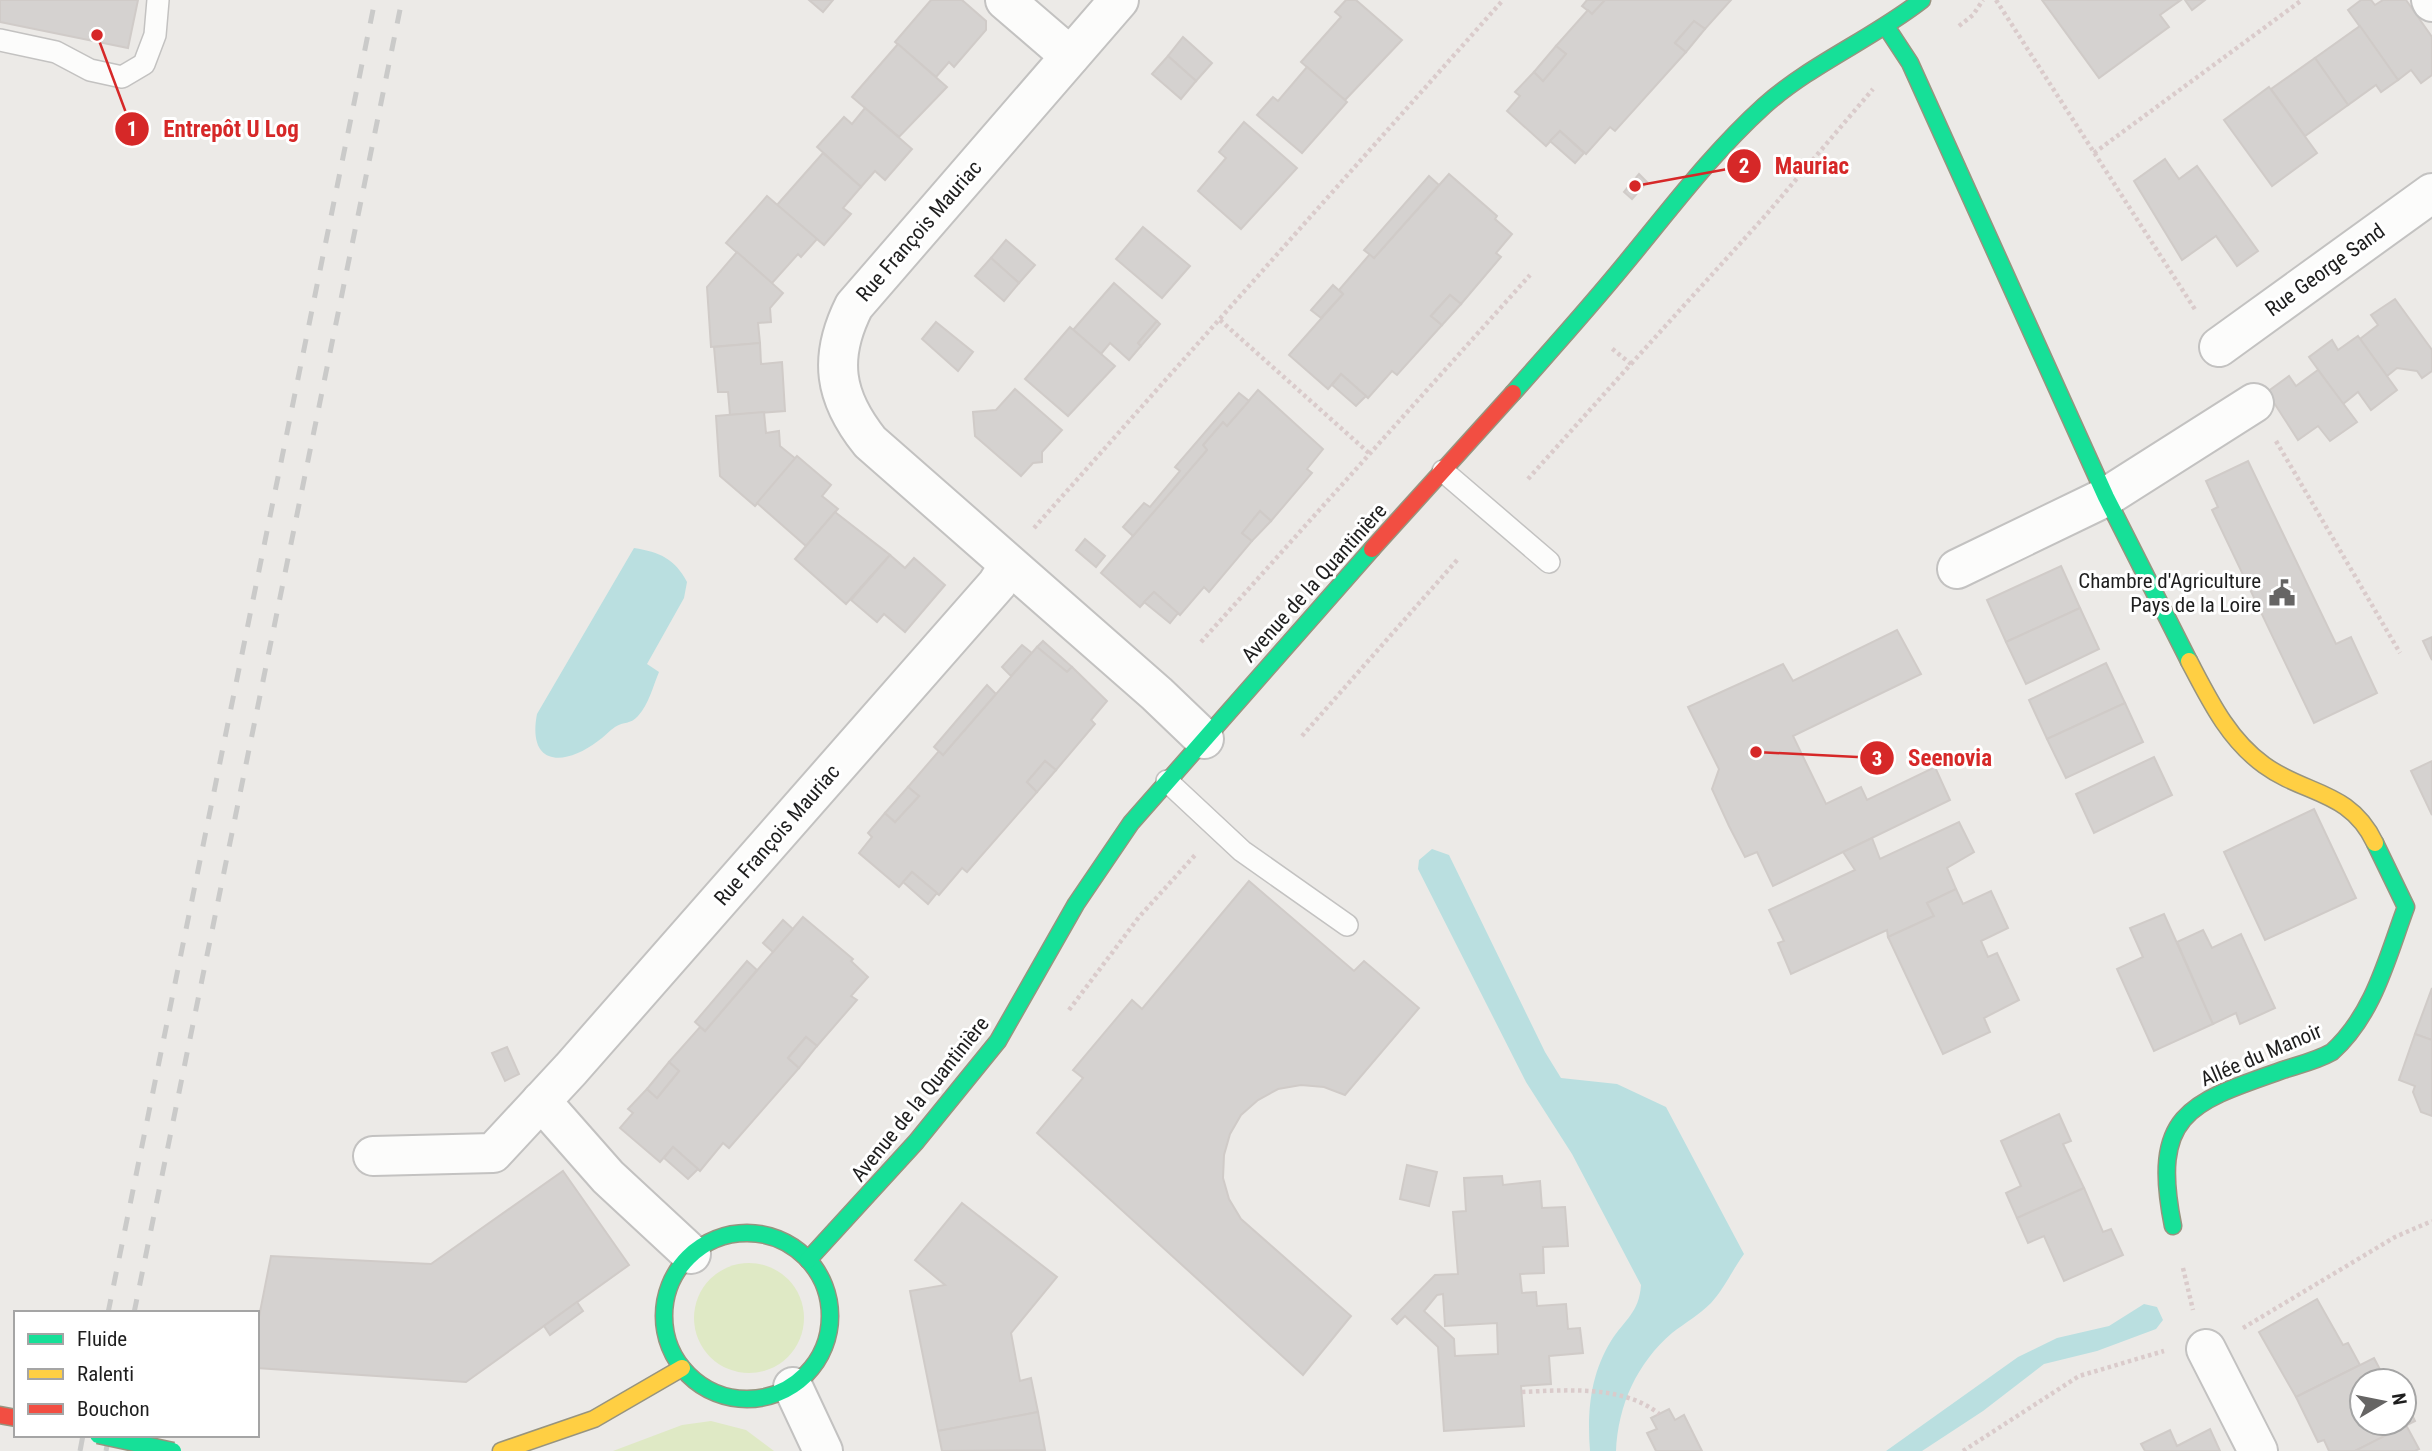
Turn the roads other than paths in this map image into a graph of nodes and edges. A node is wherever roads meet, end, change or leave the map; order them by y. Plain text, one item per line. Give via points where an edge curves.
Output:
1 (158, 0) edge
2 (1005, 0) edge
3 (1119, 0) edge
4 (1922, 0) edge
5 (1887, 28) junction
6 (0, 40) edge
7 (1070, 57) junction
8 (2432, 192) edge
9 (2219, 347) dead end
10 (2254, 403) dead end
11 (1443, 471) junction
12 (2106, 497) junction
13 (1019, 549) junction
14 (1549, 562) dead end
15 (1957, 569) dead end
16 (1204, 739) junction
17 (1167, 781) junction
18 (1347, 925) dead end
19 (541, 1101) junction
20 (373, 1156) dead end
21 (2173, 1226) road end
22 (691, 1254) junction
23 (808, 1260) junction
24 (2206, 1349) road end
25 (682, 1368) junction
26 (793, 1387) junction
27 (107, 1437) edge
28 (173, 1451) edge
29 (502, 1451) edge
30 (823, 1451) edge
31 (2258, 1451) edge

1 - 6 lane via 155,35 144,64 122,77 90,70 56,52
2 - 7 street
3 - 7 street, Rue François Mauriac
4 - 5 street, Avenue de la Quantinière
5 - 11 street, Avenue de la Quantinière via 1788,84 1762,108
5 - 12 street via 1910,64
7 - 13 street, Rue François Mauriac via 854,306 838,352 844,401 870,442
8 - 9 street, Rue George Sand
10 - 12 street
11 - 14 lane
11 - 16 street, Avenue de la Quantinière
12 - 15 street
12 - 21 street, Allée du Manoir via 2228,732 2266,767 2351,808 2369,830 2406,907 2359,1025 2331,1053 2202,1101 2184,1118 2171,1139 2165,1162 2164,1184
13 - 16 street, Rue François Mauriac
13 - 19 street, Rue François Mauriac via 997,584
16 - 17 street, Avenue de la Quantinière
17 - 18 lane via 1242,852
17 - 23 street, Avenue de la Quantinière via 1131,823 1076,904 998,1041 916,1142
19 - 20 street, Rue François Mauriac via 493,1153
19 - 22 street via 608,1177
22 - 23 street via 722,1237 756,1234 779,1240
22 - 25 street via 675,1274 664,1309 666,1334
23 - 26 street via 828,1298 830,1327 821,1355
24 - 31 street
25 - 26 street via 710,1391 733,1399 758,1399
25 - 29 street via 594,1419
26 - 30 street
27 - 28 street, bridge

